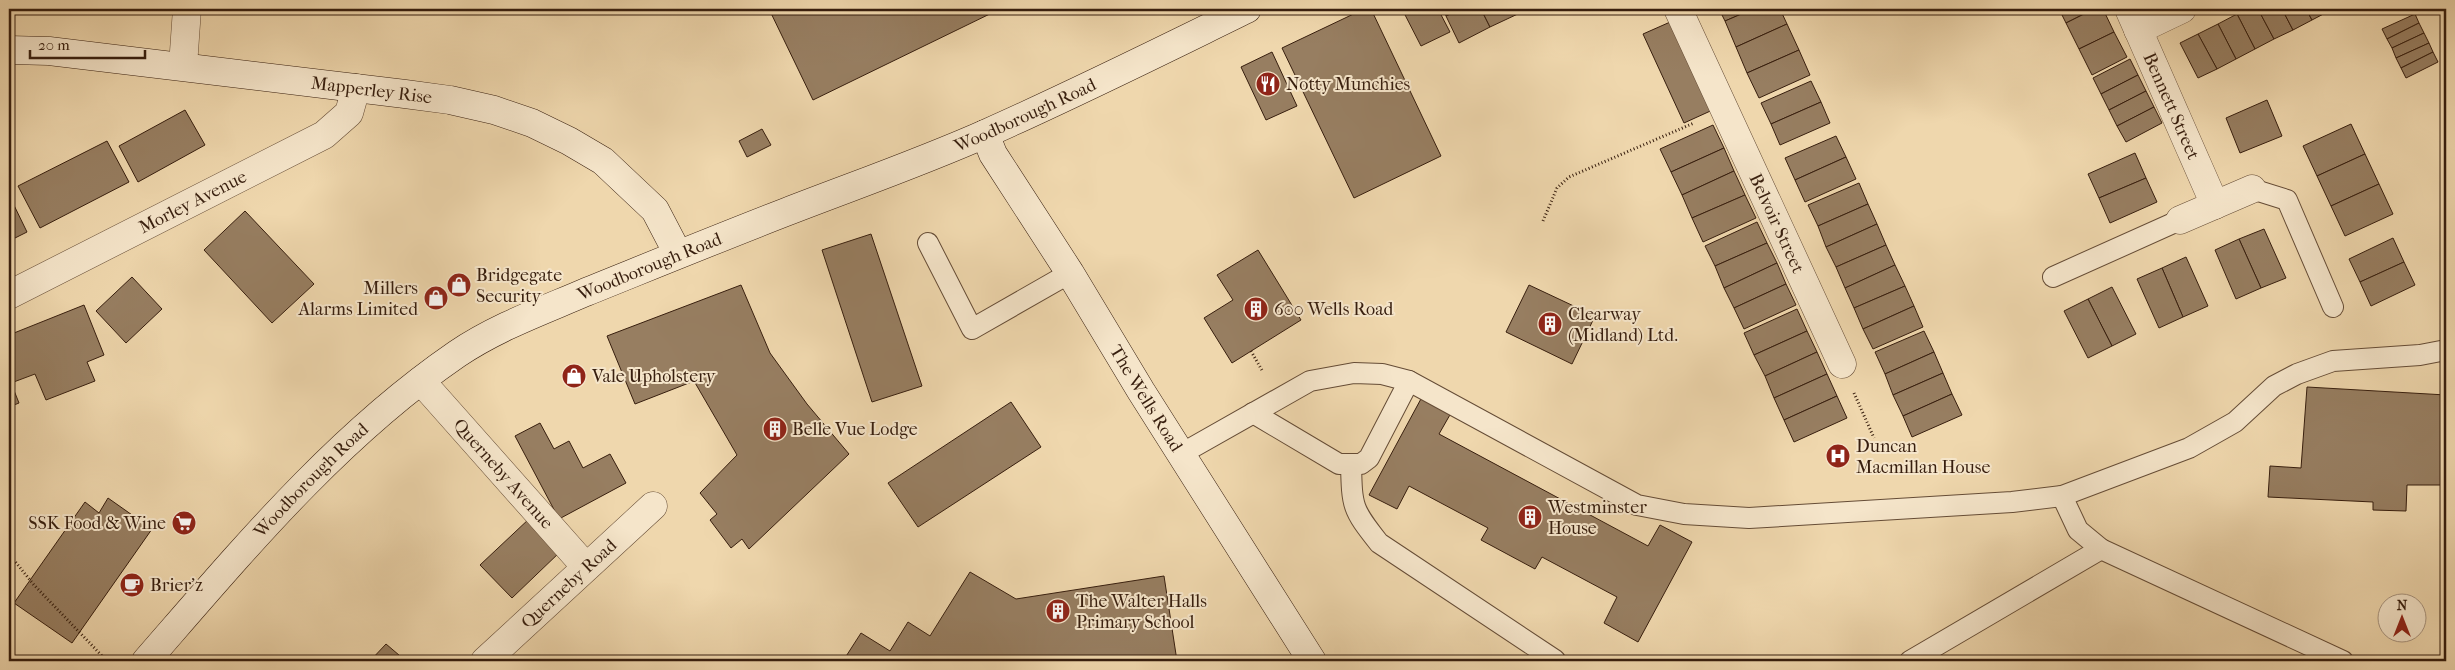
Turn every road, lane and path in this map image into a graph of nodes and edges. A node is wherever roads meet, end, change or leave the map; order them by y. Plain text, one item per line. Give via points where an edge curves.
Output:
1 (187, 9) edge
2 (1247, 9) edge
3 (1678, 9) edge
4 (2182, 9) edge
5 (2134, 19) edge
6 (9, 50) edge
7 (183, 66) junction
8 (356, 88) junction
9 (1724, 110) junction
10 (985, 134) junction
11 (2252, 190) joint
12 (2215, 205) junction
13 (2180, 220) joint
14 (1543, 221) dead end
15 (928, 243) dead end
16 (678, 254) junction
17 (1070, 274) junction
18 (2052, 277) dead end
19 (9, 295) edge
20 (2333, 308) dead end
21 (2446, 350) edge
22 (1251, 351) dead end
23 (1258, 364) dead end
24 (1842, 364) joint
25 (421, 381) junction
26 (1410, 381) junction
27 (1254, 413) junction
28 (1874, 438) dead end
29 (1181, 454) junction
30 (1351, 464) junction
31 (2062, 496) junction
32 (653, 506) dead end
33 (2100, 549) junction
34 (9, 554) edge
35 (586, 567) junction
36 (1556, 660) edge
37 (107, 661) edge
38 (146, 661) edge
39 (485, 661) edge
40 (1312, 661) edge
41 (1910, 661) edge
42 (2342, 661) edge

1 - 7 street
2 - 10 street, Woodborough Road
3 - 9 street, Belvoir Street
4 - 5 street
5 - 12 street, Bennett Street
6 - 7 street, Mapperley Rise via 49,51
7 - 8 street, Mapperley Rise
8 - 16 street, Mapperley Rise via 450,100 494,110 532,123 569,141 604,161 655,210
8 - 19 street, Morley Avenue via 349,113 324,135
9 - 14 path via 1569,177 1557,188
9 - 24 street, Belvoir Street
10 - 16 street, Woodborough Road
10 - 17 street, The Wells Road via 993,154
11 - 12 street
11 - 20 lane via 2287,200
12 - 13 street
13 - 18 lane
15 - 17 lane via 972,329
16 - 25 street, Woodborough Road via 497,329
17 - 29 street, The Wells Road
21 - 31 lane via 2333,361 2297,374 2274,386 2235,422 2189,448
22 - 23 path
24 - 28 path
25 - 35 street, Querneby Avenue
25 - 38 street, Woodborough Road via 376,418 286,504
26 - 27 lane via 1382,374 1354,373 1310,381
26 - 30 lane via 1369,458 1361,464
26 - 31 lane via 1637,505 1684,514 1749,518
27 - 29 lane
27 - 30 lane via 1339,464
29 - 40 street, The Wells Road
30 - 36 lane via 1351,502 1378,543
31 - 33 lane via 2078,530
32 - 35 street, Querneby Road
33 - 41 lane
33 - 42 lane
34 - 37 path via 34,585
35 - 39 street, Querneby Road

